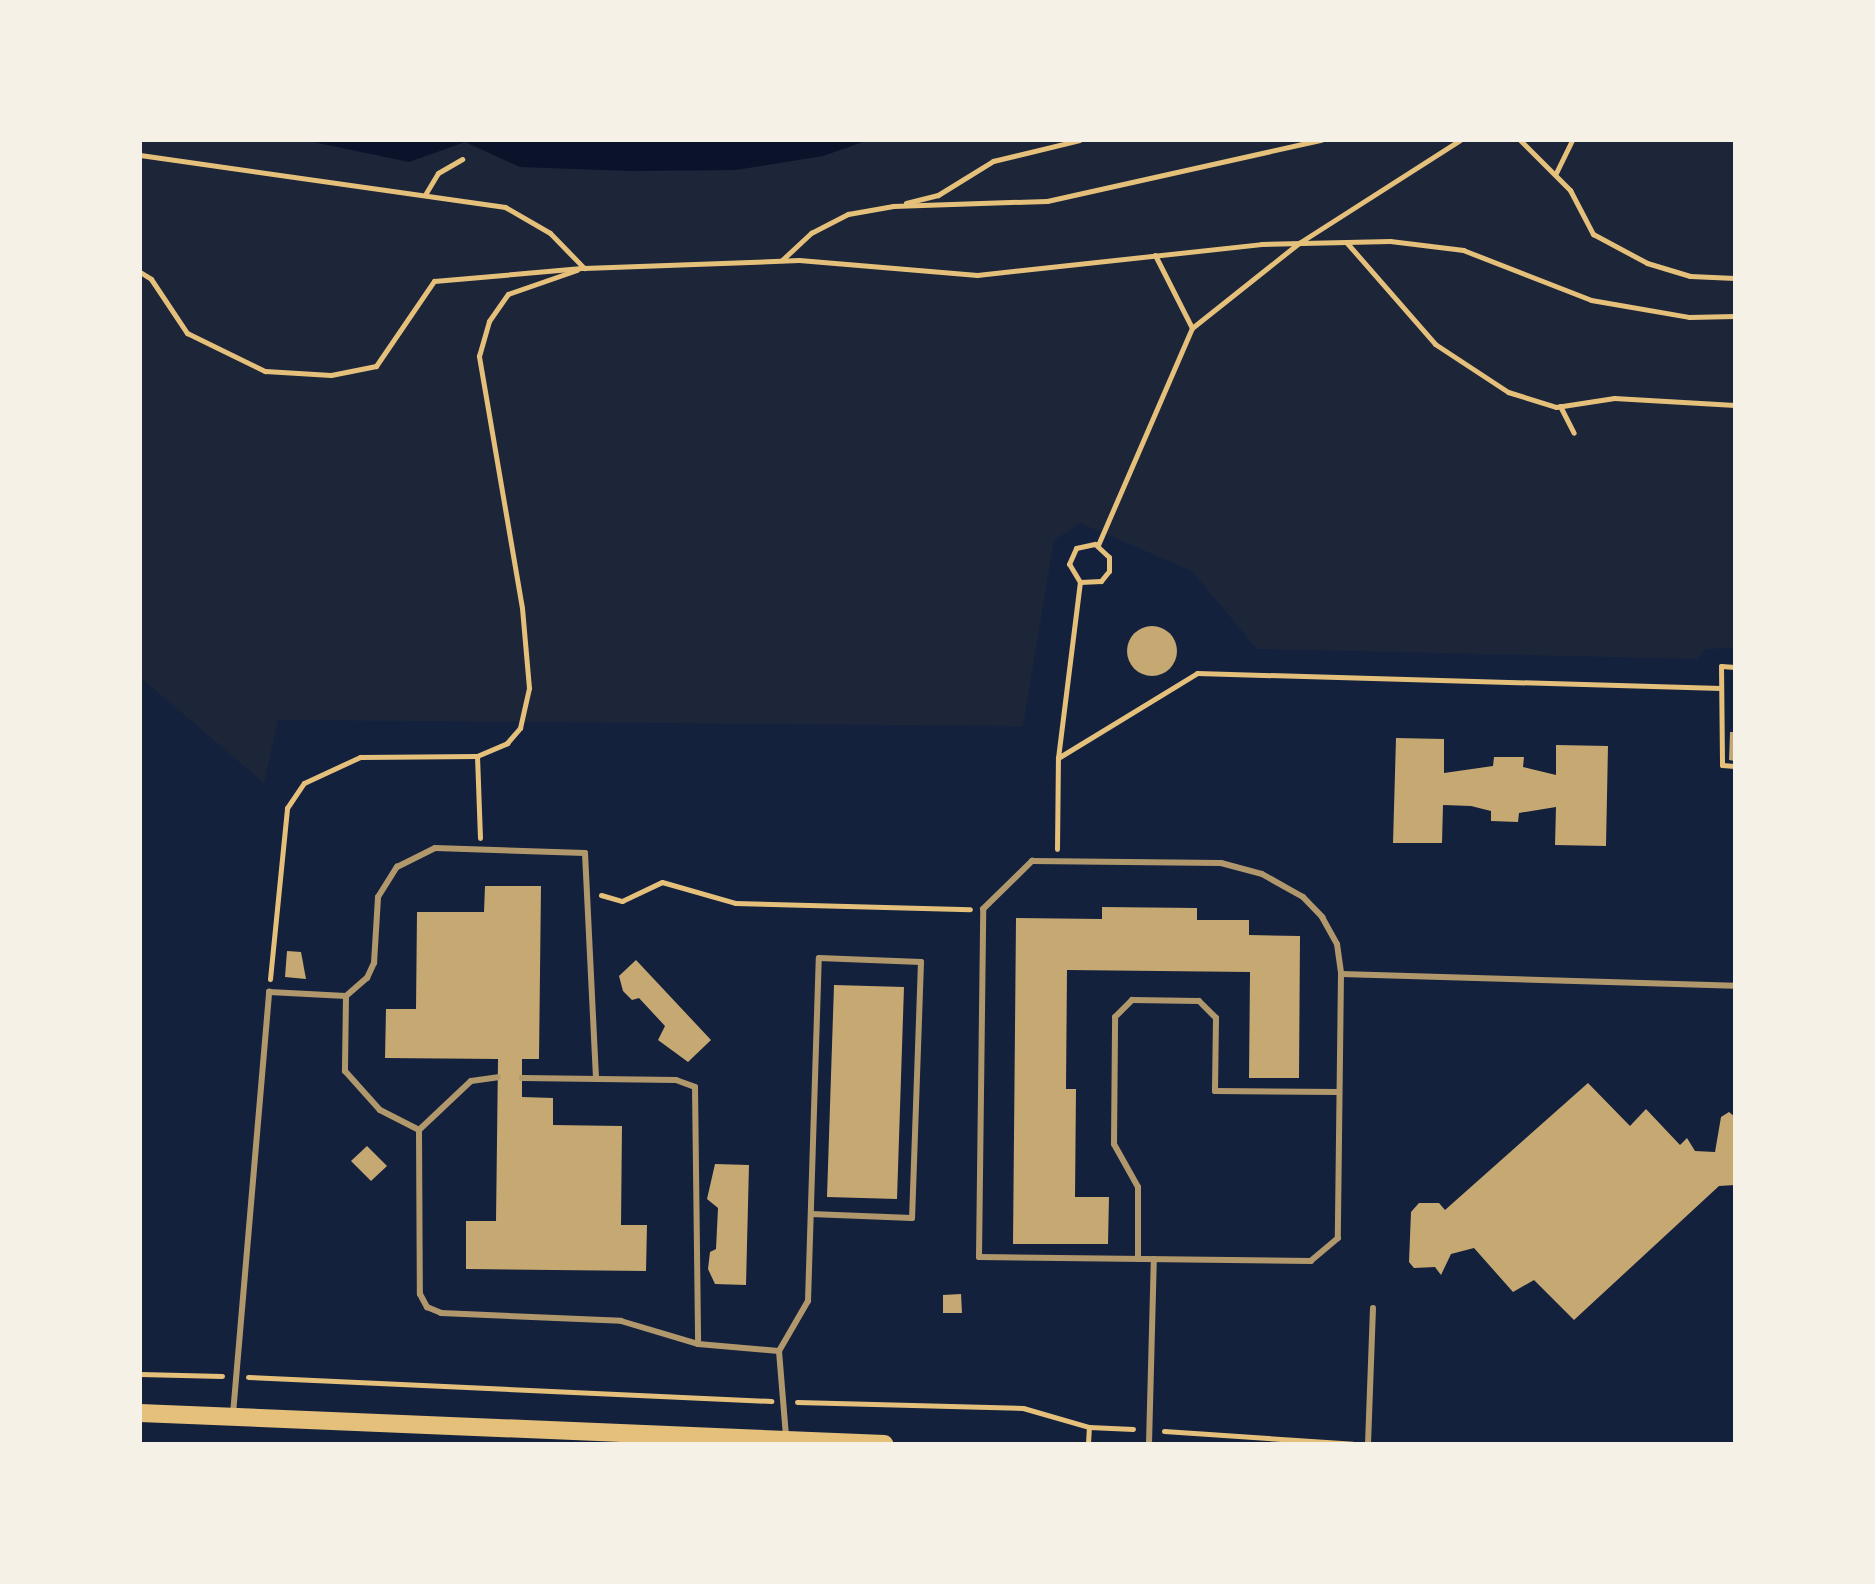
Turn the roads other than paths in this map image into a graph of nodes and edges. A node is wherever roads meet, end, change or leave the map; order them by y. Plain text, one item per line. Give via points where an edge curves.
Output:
1 (1340, 974) junction
2 (1735, 986) edge
3 (346, 996) junction
4 (498, 1077) dead end
5 (522, 1078) dead end
6 (596, 1079) junction
7 (1339, 1092) junction
8 (418, 1130) junction
9 (810, 1214) junction
10 (1138, 1259) junction
11 (1154, 1259) junction
12 (1373, 1308) dead end
13 (698, 1344) junction
14 (779, 1351) junction
15 (140, 1413) edge
16 (232, 1416) junction
17 (786, 1437) junction
18 (884, 1444) edge
19 (1150, 1444) edge
20 (1368, 1444) edge

1 - 2 lane
1 - 7 lane
1 - 10 lane via 1337,944 1303,897 1262,874 1221,863 1032,861 983,910 979,1257
3 - 6 lane via 374,962 378,897 397,867 436,848 585,853
3 - 8 lane via 342,1031 350,1080 380,1110
3 - 16 lane via 269,992
4 - 8 lane via 471,1081
5 - 6 lane
6 - 13 lane via 676,1080 700,1096
7 - 10 lane via 1215,1091 1216,1018 1199,1001 1132,1000 1115,1017 1114,1144 1138,1187
7 - 11 lane via 1338,1238 1311,1260
8 - 13 lane via 420,1294 427,1306 440,1313 621,1320
9 - 9 lane via 819,958 921,962 912,1218
9 - 14 lane via 808,1300
10 - 11 lane
11 - 19 lane
12 - 20 lane
13 - 14 lane
14 - 17 lane
15 - 16 main road
16 - 17 main road
17 - 18 main road

